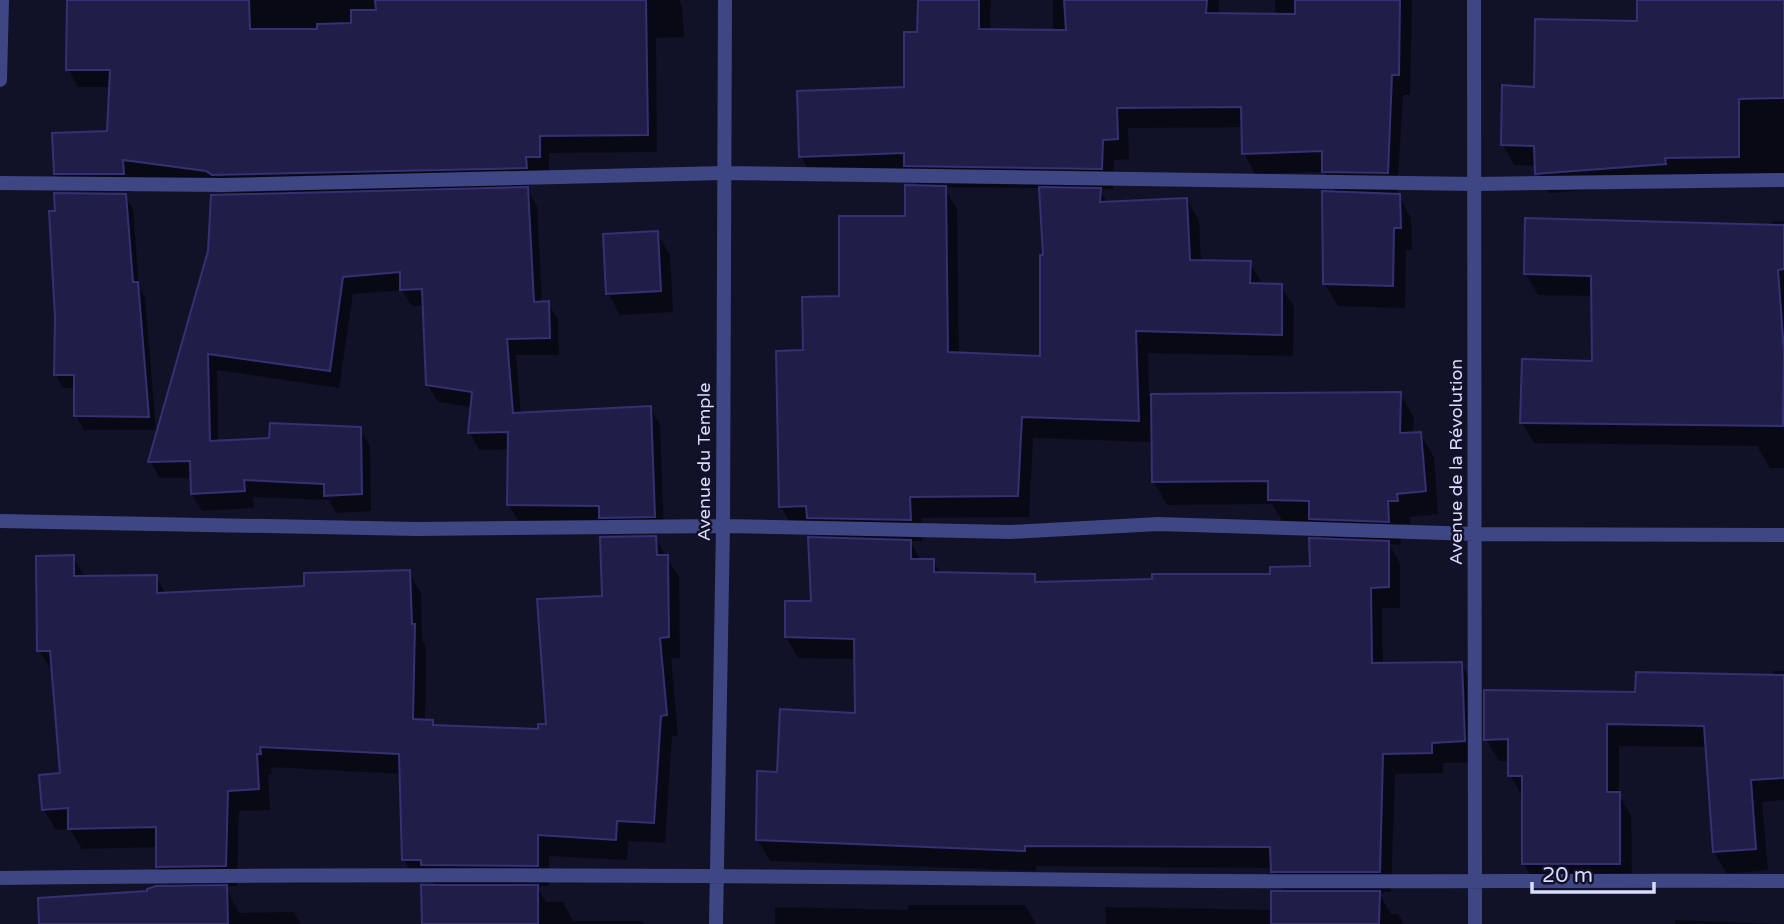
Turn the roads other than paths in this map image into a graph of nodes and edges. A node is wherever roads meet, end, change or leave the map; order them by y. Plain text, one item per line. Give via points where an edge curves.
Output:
1 (2, 0) edge
2 (725, 0) edge
3 (1474, 0) edge
4 (0, 80) edge
5 (724, 173) junction
6 (1784, 180) edge
7 (0, 183) edge
8 (1475, 184) junction
9 (0, 521) edge
10 (723, 526) junction
11 (1475, 534) junction
12 (1784, 535) edge
13 (0, 878) edge
14 (717, 878) junction
15 (1475, 881) junction
16 (1784, 881) edge
17 (716, 924) edge
18 (1475, 924) edge

1 - 4 street
2 - 5 street, Avenue du Temple
3 - 8 street, Avenue de la Révolution
5 - 7 street via 223,185
5 - 8 street
5 - 10 street, Avenue du Temple
6 - 8 street
8 - 11 street, Avenue de la Révolution
9 - 10 street via 417,530
10 - 11 street via 1010,531 1158,524
10 - 14 street, Avenue du Temple
11 - 12 street
11 - 15 street, Avenue de la Révolution
13 - 14 street via 326,874
14 - 15 street via 890,875
14 - 17 street, Avenue du Temple
15 - 16 street
15 - 18 street, Avenue de la Révolution

